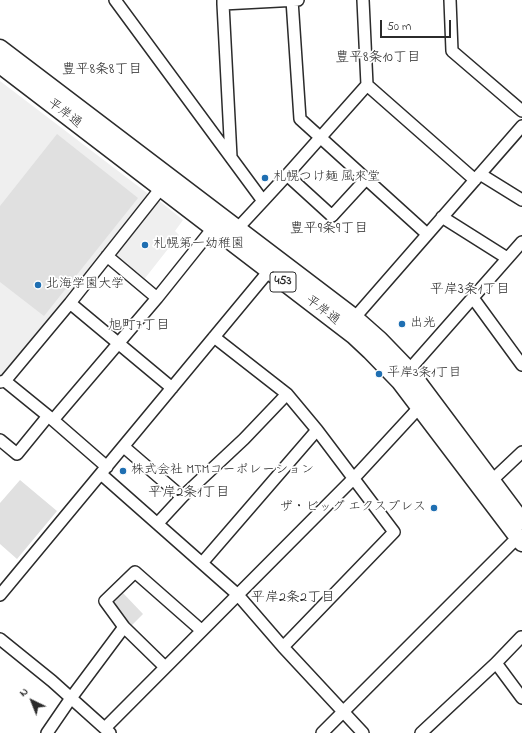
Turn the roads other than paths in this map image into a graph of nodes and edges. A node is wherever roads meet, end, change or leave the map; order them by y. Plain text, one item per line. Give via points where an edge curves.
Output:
1 (115, 0) edge
2 (292, 0) edge
3 (299, 0) edge
4 (363, 0) edge
5 (450, 0) edge
6 (223, 2) edge
7 (0, 48) edge
8 (0, 66) edge
9 (367, 85) junction
10 (522, 111) edge
11 (522, 126) edge
12 (320, 138) junction
13 (231, 157) junction
14 (287, 175) junction
15 (477, 177) junction
16 (366, 179) junction
17 (165, 182) junction
18 (522, 200) edge
19 (263, 201) junction
20 (442, 217) junction
21 (213, 228) junction
22 (237, 229) junction
23 (427, 234) junction
24 (522, 242) edge
25 (107, 256) junction
26 (507, 258) junction
27 (274, 265) junction
28 (157, 298) junction
29 (473, 298) junction
30 (70, 303) junction
31 (350, 323) junction
32 (214, 337) junction
33 (119, 343) junction
34 (520, 357) edge
35 (409, 370) junction
36 (2, 382) edge
37 (172, 388) junction
38 (287, 394) junction
39 (426, 404) junction
40 (50, 418) junction
41 (317, 430) junction
42 (0, 440) edge
43 (124, 447) junction
44 (522, 452) edge
45 (104, 470) junction
46 (354, 478) junction
47 (487, 485) junction
48 (182, 497) junction
49 (522, 521) edge
50 (158, 523) junction
51 (521, 539) edge
52 (202, 563) junction
53 (0, 595) edge
54 (238, 595) junction
55 (124, 627) junction
56 (201, 630) junction
57 (521, 637) dead end
58 (0, 639) edge
59 (283, 647) junction
60 (496, 663) junction
61 (165, 667) junction
62 (71, 698) junction
63 (522, 698) edge
64 (343, 713) junction
65 (108, 730) edge
66 (47, 733) edge
67 (322, 733) edge
68 (363, 733) edge
69 (421, 733) edge

1 - 13 street
2 - 3 street
2 - 6 street
2 - 12 street via 300,119
4 - 9 street
5 - 10 street via 452,51
6 - 13 street
7 - 17 highway, 平岸通 / 453
8 - 17 highway, 平岸通 / 453
9 - 12 street
9 - 15 street
11 - 15 street
12 - 14 street
12 - 16 street
13 - 19 street
14 - 16 street via 332,216
14 - 19 street
15 - 18 street
15 - 20 street
16 - 23 street
17 - 21 highway, 平岸通 / 453
17 - 22 highway, 平岸通 / 453
17 - 25 street
19 - 22 street
20 - 23 street
20 - 26 street
21 - 27 highway, 平岸通 / 453
21 - 28 street
22 - 27 highway, 平岸通 / 453
23 - 31 street
24 - 26 street
25 - 28 street
25 - 30 street
26 - 29 street
27 - 31 highway, 平岸通 / 453
27 - 32 street
28 - 33 street
29 - 34 street
29 - 35 street
30 - 33 street
30 - 36 street
31 - 35 highway, 平岸通 / 453 via 380,340
31 - 39 highway, 平岸通 / 453 via 370,351
32 - 37 street
32 - 38 street
33 - 37 street
33 - 40 street
35 - 39 highway, 平岸通 / 453
36 - 40 street
37 - 43 street
38 - 41 street
38 - 48 street via 244,439
39 - 46 street
39 - 47 highway, 平岸通 / 453
40 - 42 street via 17,454
40 - 45 street
41 - 46 street
41 - 52 street
43 - 45 street
43 - 48 street
44 - 47 street
45 - 50 street
45 - 53 street
46 - 54 street
46 - 59 street via 394,532
47 - 49 highway, 平岸通 / 453
47 - 51 highway, 平岸通 / 453
48 - 50 street
50 - 52 street
51 - 64 street
52 - 54 street
54 - 56 street
54 - 59 street
55 - 56 street via 105,601 135,572
55 - 61 street
55 - 62 street
56 - 61 street
57 - 60 street
58 - 62 street
59 - 64 street
60 - 63 street
60 - 69 street
61 - 65 street
62 - 65 street
62 - 66 street
64 - 67 street
64 - 68 street

